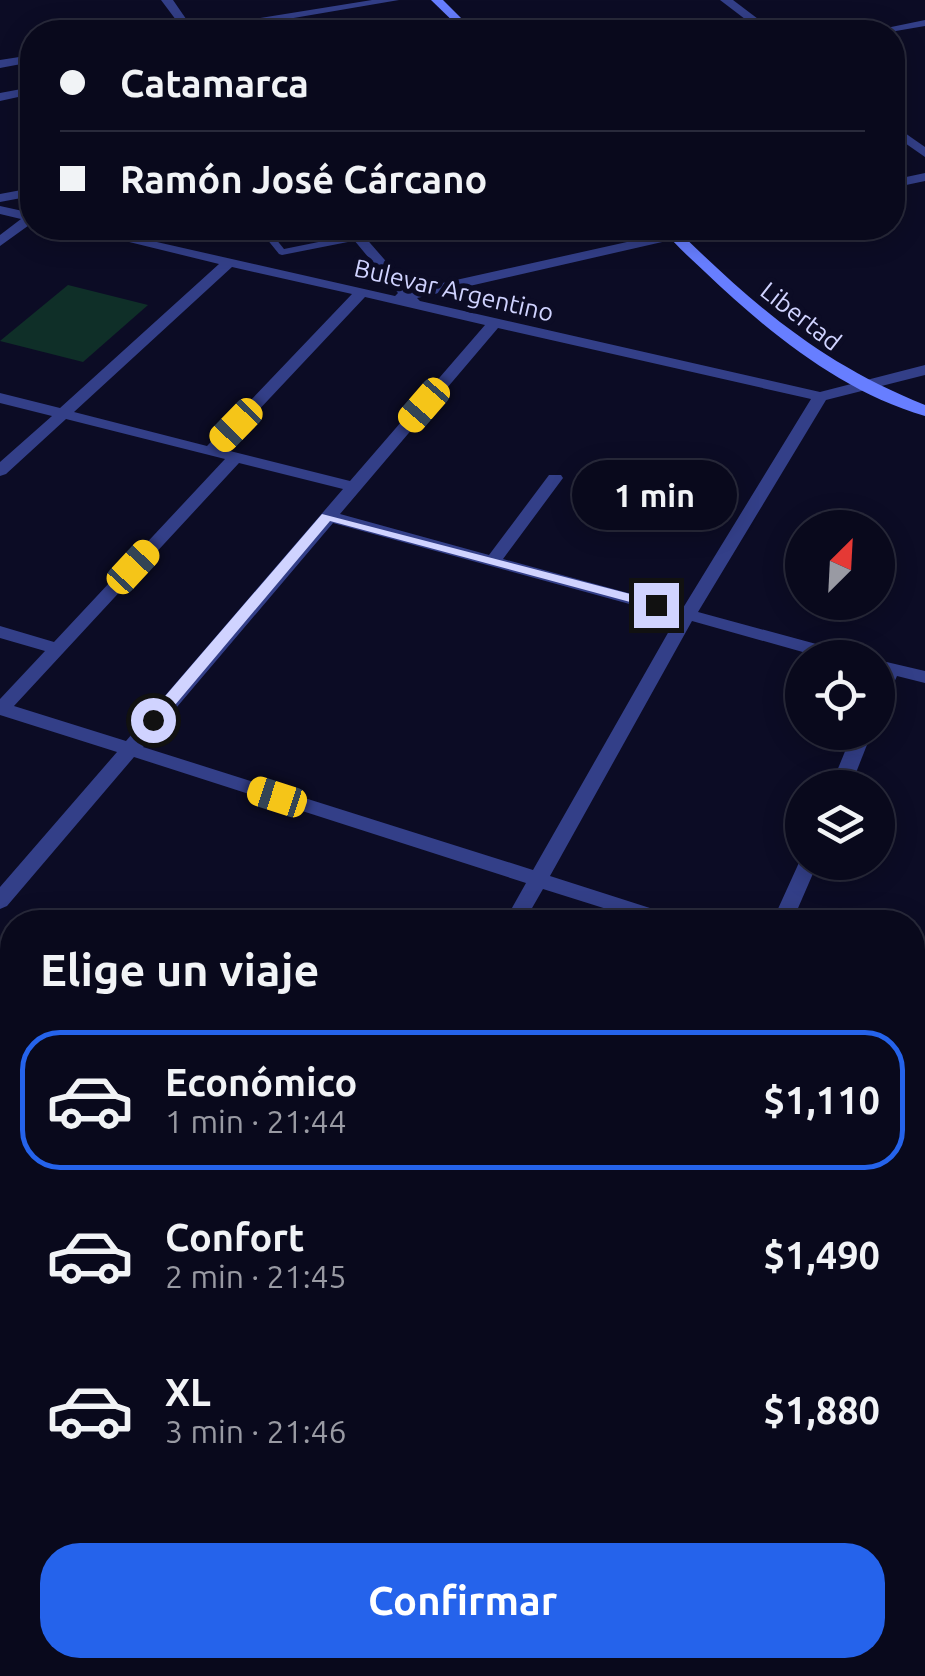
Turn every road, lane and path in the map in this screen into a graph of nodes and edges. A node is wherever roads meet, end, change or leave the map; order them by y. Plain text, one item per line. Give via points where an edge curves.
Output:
1 (167, 0) edge
2 (393, 0) edge
3 (437, 0) edge
4 (726, 0) edge
5 (183, 20) edge
6 (267, 20) edge
7 (458, 20) edge
8 (753, 20) edge
9 (905, 138) edge
10 (925, 153) edge
11 (20, 226) edge
12 (132, 240) edge
13 (272, 240) edge
14 (325, 240) edge
15 (360, 240) edge
16 (636, 240) edge
17 (681, 240) edge
18 (0, 242) edge
19 (230, 262) junction
20 (362, 292) junction
21 (405, 300) junction
22 (494, 322) junction
23 (925, 370) edge
24 (864, 386) junction
25 (820, 397) junction
26 (0, 398) edge
27 (925, 411) edge
28 (62, 414) junction
29 (211, 451) junction
30 (235, 458) junction
31 (0, 471) edge
32 (554, 478) dead end
33 (354, 487) junction
34 (327, 516) junction
35 (492, 562) junction
36 (688, 613) junction
37 (0, 632) edge
38 (785, 640) edge
39 (56, 648) junction
40 (895, 671) edge
41 (925, 678) edge
42 (0, 708) edge
43 (128, 749) junction
44 (538, 880) junction
45 (800, 880) edge
46 (0, 901) edge
47 (521, 910) edge
48 (633, 910) edge
49 (787, 910) edge

1 - 5 street
2 - 6 street
3 - 7 main road
4 - 8 street
9 - 10 street
11 - 18 street
12 - 19 street, Bulevar Argentino
13 - 14 lane via 282,252
15 - 21 street
16 - 21 street
17 - 24 main road, Libertad via 782,336
19 - 20 street, Bulevar Argentino
19 - 28 street
20 - 21 street, Bulevar Argentino
20 - 29 street
21 - 22 street, Bulevar Argentino
22 - 25 street, Bulevar Argentino
22 - 33 street
23 - 24 street
24 - 25 street
24 - 27 main road, Libertad
25 - 36 street
26 - 28 street
28 - 29 street
28 - 31 street
29 - 30 street
30 - 33 street
30 - 39 street
32 - 35 street
33 - 34 street
34 - 35 street
34 - 43 street
35 - 36 street
36 - 38 street
36 - 44 street
37 - 39 street
39 - 42 street
40 - 41 street
42 - 43 street
43 - 44 street
43 - 46 street
44 - 47 street
44 - 48 street
45 - 49 street

